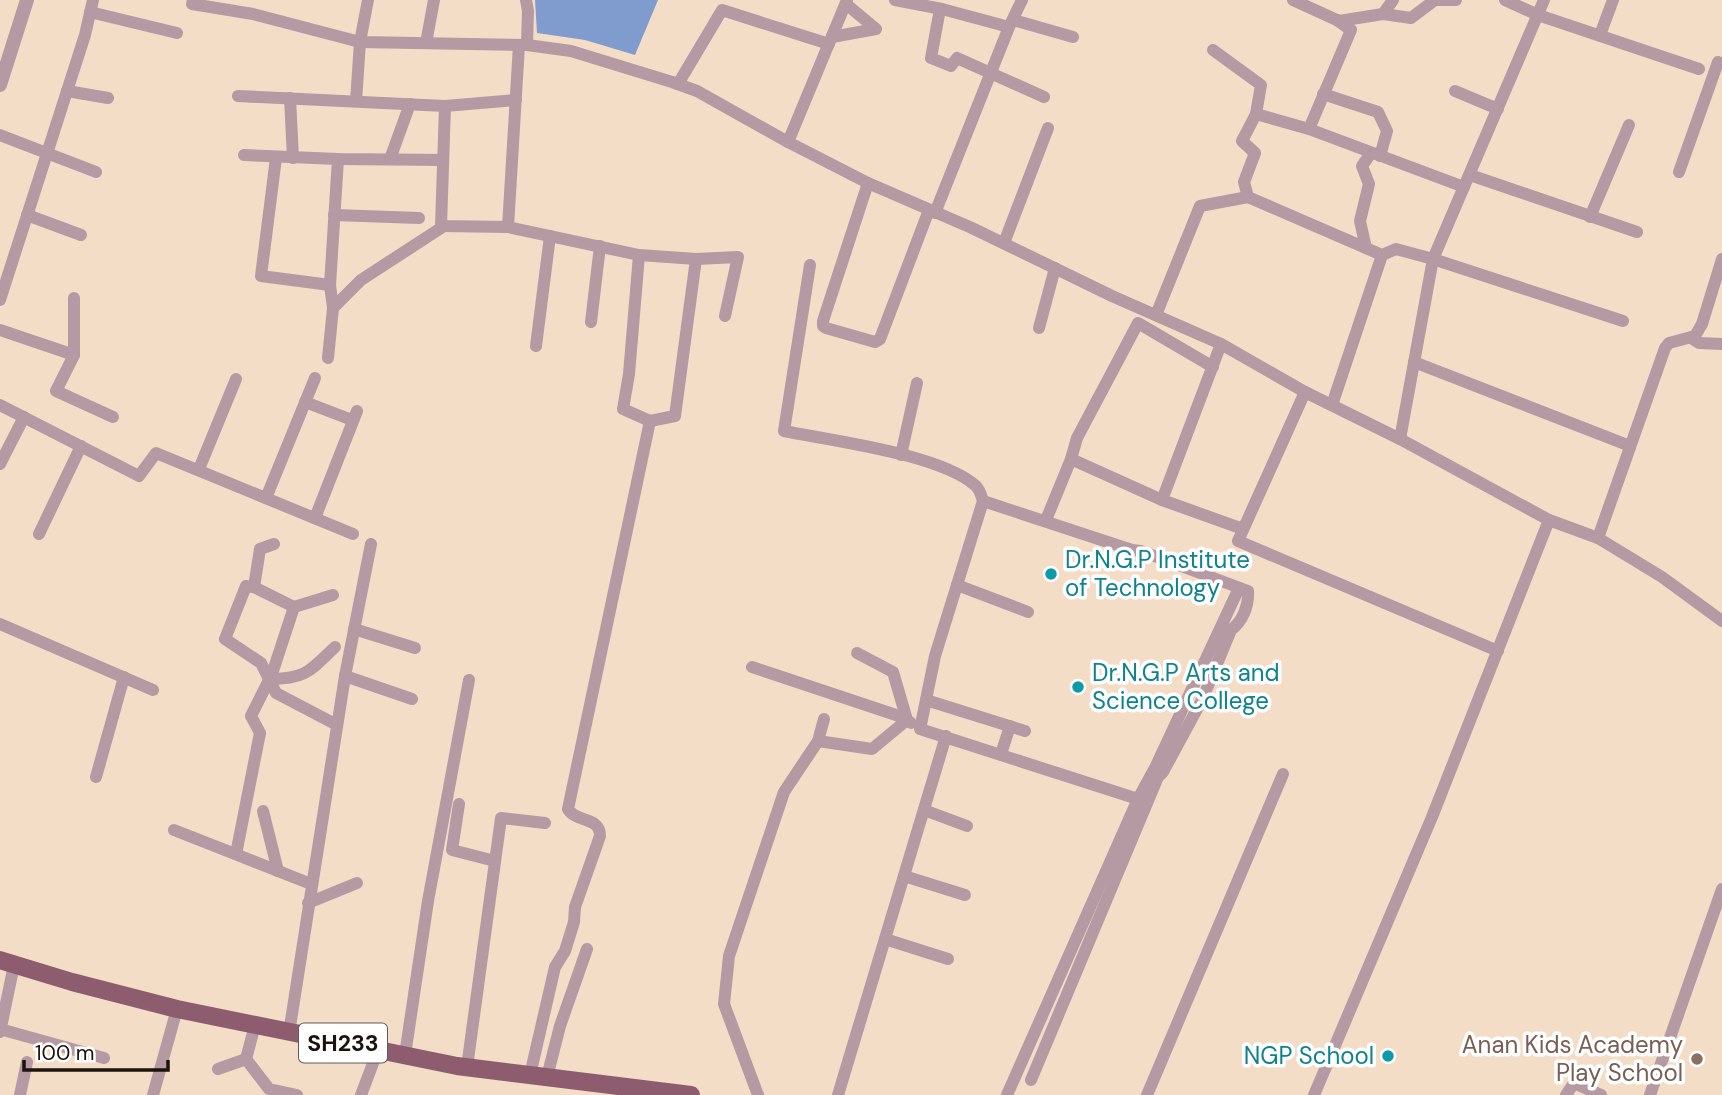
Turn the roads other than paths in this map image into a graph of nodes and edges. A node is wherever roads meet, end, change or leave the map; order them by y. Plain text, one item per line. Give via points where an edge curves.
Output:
1 (27, 0) edge
2 (193, 0) edge
3 (256, 0) edge
4 (368, 0) edge
5 (434, 0) edge
6 (526, 0) edge
7 (895, 0) edge
8 (1022, 0) edge
9 (1293, 0) edge
10 (1393, 0) edge
11 (1435, 0) edge
12 (1457, 0) edge
13 (1504, 0) edge
14 (1544, 0) edge
15 (1613, 0) edge
16 (846, 2) edge
17 (91, 6) edge
18 (940, 9) junction
19 (253, 14) junction
20 (1383, 14) junction
21 (1538, 15) junction
22 (1336, 20) junction
23 (1011, 23) junction
24 (177, 33) dead end
25 (1600, 35) junction
26 (1073, 37) dead end
27 (830, 41) junction
28 (360, 42) junction
29 (426, 43) junction
30 (523, 45) junction
31 (1213, 50) dead end
32 (1722, 64) edge
33 (1699, 69) dead end
34 (991, 73) junction
35 (678, 84) junction
36 (0, 85) edge
37 (1455, 90) dead end
38 (67, 91) junction
39 (1323, 94) junction
40 (237, 96) dead end
41 (1044, 97) dead end
42 (108, 98) dead end
43 (290, 98) junction
44 (516, 100) junction
45 (356, 102) junction
46 (410, 104) junction
47 (445, 106) junction
48 (1498, 109) junction
49 (1256, 114) junction
50 (1629, 125) dead end
51 (1048, 128) dead end
52 (1308, 129) junction
53 (0, 135) edge
54 (788, 142) junction
55 (48, 153) junction
56 (1376, 154) junction
57 (244, 155) dead end
58 (276, 158) junction
59 (293, 158) junction
60 (338, 159) junction
61 (390, 159) junction
62 (443, 159) junction
63 (96, 172) dead end
64 (1679, 172) dead end
65 (1467, 181) junction
66 (868, 183) junction
67 (1248, 197) junction
68 (932, 212) junction
69 (27, 215) junction
70 (334, 215) junction
71 (1590, 216) junction
72 (419, 218) dead end
73 (444, 226) junction
74 (508, 227) junction
75 (1637, 232) dead end
76 (81, 235) dead end
77 (550, 236) junction
78 (1004, 243) junction
79 (600, 246) junction
80 (1366, 248) junction
81 (639, 255) junction
82 (1382, 255) junction
83 (696, 259) junction
84 (1433, 259) junction
85 (1722, 260) edge
86 (810, 265) dead end
87 (1055, 268) junction
88 (330, 285) junction
89 (74, 298) dead end
90 (0, 300) edge
91 (333, 309) junction
92 (1156, 315) junction
93 (725, 316) dead end
94 (1623, 321) dead end
95 (591, 322) dead end
96 (1039, 328) dead end
97 (0, 330) edge
98 (1691, 338) junction
99 (1221, 344) junction
100 (1722, 344) edge
101 (536, 345) dead end
102 (74, 355) junction
103 (328, 358) dead end
104 (1413, 362) junction
105 (1213, 367) junction
106 (315, 378) dead end
107 (236, 379) dead end
108 (917, 383) dead end
109 (1305, 392) junction
110 (305, 402) junction
111 (0, 405) edge
112 (1332, 405) junction
113 (24, 417) junction
114 (113, 417) dead end
115 (650, 421) junction
116 (1400, 439) junction
117 (81, 446) junction
118 (1630, 446) junction
119 (901, 455) junction
120 (1071, 459) junction
121 (0, 464) edge
122 (199, 469) junction
123 (266, 498) junction
124 (983, 500) junction
125 (1162, 500) junction
126 (315, 518) junction
127 (1046, 520) junction
128 (1549, 520) junction
129 (1243, 530) junction
130 (38, 534) dead end
131 (353, 534) dead end
132 (1598, 538) junction
133 (274, 544) dead end
134 (371, 544) dead end
135 (957, 585) junction
136 (254, 587) junction
137 (1240, 587) junction
138 (333, 595) dead end
139 (294, 607) junction
140 (1028, 612) dead end
141 (1722, 621) edge
142 (1, 627) edge
143 (355, 629) junction
144 (335, 647) dead end
145 (415, 648) dead end
146 (1498, 651) junction
147 (857, 653) dead end
148 (752, 667) dead end
149 (345, 676) junction
150 (124, 677) junction
151 (269, 679) junction
152 (469, 680) dead end
153 (153, 690) dead end
154 (412, 699) dead end
155 (926, 700) junction
156 (824, 719) dead end
157 (908, 720) junction
158 (337, 725) junction
159 (1010, 726) junction
160 (920, 728) junction
161 (1025, 731) dead end
162 (946, 736) junction
163 (818, 741) junction
164 (1001, 754) junction
165 (1283, 774) dead end
166 (96, 777) dead end
167 (1138, 799) junction
168 (458, 804) dead end
169 (924, 810) junction
170 (263, 811) dead end
171 (545, 823) dead end
172 (968, 826) dead end
173 (174, 830) dead end
174 (236, 854) junction
175 (495, 861) junction
176 (278, 871) junction
177 (904, 876) junction
178 (357, 883) dead end
179 (311, 884) junction
180 (1722, 889) edge
181 (965, 895) dead end
182 (309, 903) junction
183 (885, 939) junction
184 (587, 949) dead end
185 (948, 959) dead end
186 (7, 963) edge
187 (177, 1009) junction
188 (255, 1026) junction
189 (0, 1030) edge
190 (289, 1033) junction
191 (378, 1050) junction
192 (405, 1055) junction
193 (104, 1058) dead end
194 (246, 1059) junction
195 (27, 1062) dead end
196 (467, 1067) junction
197 (218, 1069) dead end
198 (539, 1076) junction
199 (1031, 1080) dead end
200 (20, 1095) edge
201 (153, 1095) edge
202 (297, 1095) edge
203 (360, 1095) edge
204 (691, 1095) edge
205 (758, 1095) edge
206 (838, 1095) edge
207 (1007, 1095) edge
208 (1147, 1095) edge
209 (1314, 1095) edge
210 (1566, 1095) edge
211 (1601, 1095) edge
212 (1650, 1095) edge

1 - 36 street
2 - 19 street via 192,4
3 - 19 street
4 - 28 street
5 - 29 street
6 - 30 street
7 - 18 street
8 - 23 street
9 - 22 street
10 - 20 street
11 - 12 street
11 - 20 street via 1411,18
13 - 21 street
14 - 21 street
15 - 25 street
16 - 27 street
16 - 27 street via 876,29
17 - 24 street
17 - 38 street
18 - 23 street
18 - 34 street via 931,58 951,66 957,58
19 - 28 street
20 - 22 street
21 - 25 street
21 - 48 street
22 - 39 street via 1351,30
23 - 26 street
23 - 34 street
25 - 33 street
27 - 35 street via 722,10
27 - 54 street
28 - 29 street
28 - 45 street
29 - 30 street
30 - 35 street via 570,51
30 - 44 street
31 - 49 street via 1261,85
32 - 64 street via 1718,62
34 - 41 street
34 - 68 street
35 - 54 street
37 - 48 street
38 - 42 street
38 - 55 street
39 - 52 street
39 - 56 street via 1378,112 1387,131
40 - 43 street
43 - 45 street
43 - 59 street
44 - 47 street
44 - 74 street
45 - 46 street
46 - 47 street
46 - 61 street
47 - 62 street
48 - 65 street
49 - 52 street
49 - 67 street via 1242,141 1255,153 1244,182
50 - 71 street
51 - 78 street
52 - 56 street
53 - 55 street
54 - 66 street
55 - 63 street
55 - 69 street
56 - 65 street
56 - 80 street via 1362,166 1369,184 1360,221
57 - 58 street
58 - 59 street
58 - 88 street via 261,276
59 - 60 street
60 - 61 street
60 - 70 street
61 - 62 street
62 - 73 street
65 - 71 street
65 - 84 street
66 - 68 street
66 - 68 street via 823,321 827,328 875,342 880,339
67 - 80 street
67 - 92 street via 1200,206
68 - 78 street
69 - 76 street
69 - 90 street
70 - 72 street
70 - 88 street
71 - 75 street
73 - 74 street
73 - 91 street via 360,280
74 - 77 street
77 - 79 street
77 - 101 street
78 - 87 street
79 - 81 street
79 - 95 street
80 - 82 street
81 - 83 street
81 - 115 street via 623,409
82 - 84 street via 1396,249
82 - 112 street
83 - 93 street via 738,257
83 - 115 street via 675,416
84 - 94 street
84 - 104 street
85 - 98 street via 1702,324
86 - 119 street via 784,431
87 - 92 street
87 - 96 street
88 - 91 street
89 - 102 street
91 - 103 street
92 - 99 street
97 - 102 street
98 - 100 street
98 - 118 street via 1665,348
99 - 105 street
99 - 109 street
102 - 114 street via 56,391
104 - 116 street
104 - 118 street
105 - 120 street via 1138,323 1077,438
105 - 125 street
106 - 110 street
107 - 122 street
108 - 119 street
109 - 112 street
109 - 129 street
110 - 123 street
110 - 126 street via 355,415
111 - 113 street
112 - 116 street
113 - 117 street
113 - 121 street
115 - 198 street via 568,809 574,817 595,823 600,836 565,951 555,967
116 - 128 street
117 - 122 street via 139,476 156,453
117 - 130 street
118 - 132 street
119 - 124 street via 959,474 978,488
120 - 125 street
120 - 127 street
122 - 123 street
123 - 126 street
124 - 127 street
124 - 135 street
125 - 129 street
126 - 131 street
127 - 137 street
128 - 132 street
128 - 146 street
129 - 146 street via 1238,541
132 - 141 street
133 - 136 street via 260,549
134 - 143 street
135 - 140 street
135 - 155 street
136 - 139 street
136 - 151 street via 246,586 225,639 261,663
137 - 167 street
137 - 199 street via 1248,591 1249,600 1231,630 1203,698 1157,777
138 - 139 street
139 - 151 street
142 - 150 street
143 - 145 street
143 - 149 street
144 - 151 street via 307,674
146 - 209 street
147 - 157 street via 893,672
148 - 157 street
149 - 154 street
149 - 158 street
150 - 153 street
150 - 166 street
151 - 158 street via 276,693
151 - 174 street via 251,716 260,733
152 - 192 street
155 - 159 street
155 - 160 street
156 - 163 street
157 - 160 street
157 - 163 street via 872,749
158 - 179 street
159 - 161 street
159 - 164 street
160 - 162 street
162 - 164 street
162 - 169 street
163 - 205 street via 783,792 729,956 724,1004
164 - 167 street
165 - 208 street
167 - 207 street
168 - 175 street via 452,850
169 - 172 street
169 - 177 street
170 - 176 street
171 - 175 street via 501,818
173 - 174 street
174 - 176 street
175 - 196 street
176 - 179 street
177 - 181 street
177 - 183 street
178 - 182 street
179 - 182 street
180 - 212 street
182 - 190 street
183 - 185 street
183 - 206 street
184 - 198 street
186 - 187 main road, SH233
186 - 189 street
187 - 188 main road, SH233
187 - 201 street
188 - 190 main road, SH233
188 - 194 street
189 - 193 street
190 - 191 main road, SH233
191 - 192 main road, SH233
191 - 203 street
192 - 196 main road, SH233
194 - 197 street
194 - 202 street via 269,1089
195 - 200 street
196 - 198 main road, SH233
198 - 204 main road, SH233
210 - 211 street via 1574,1083

